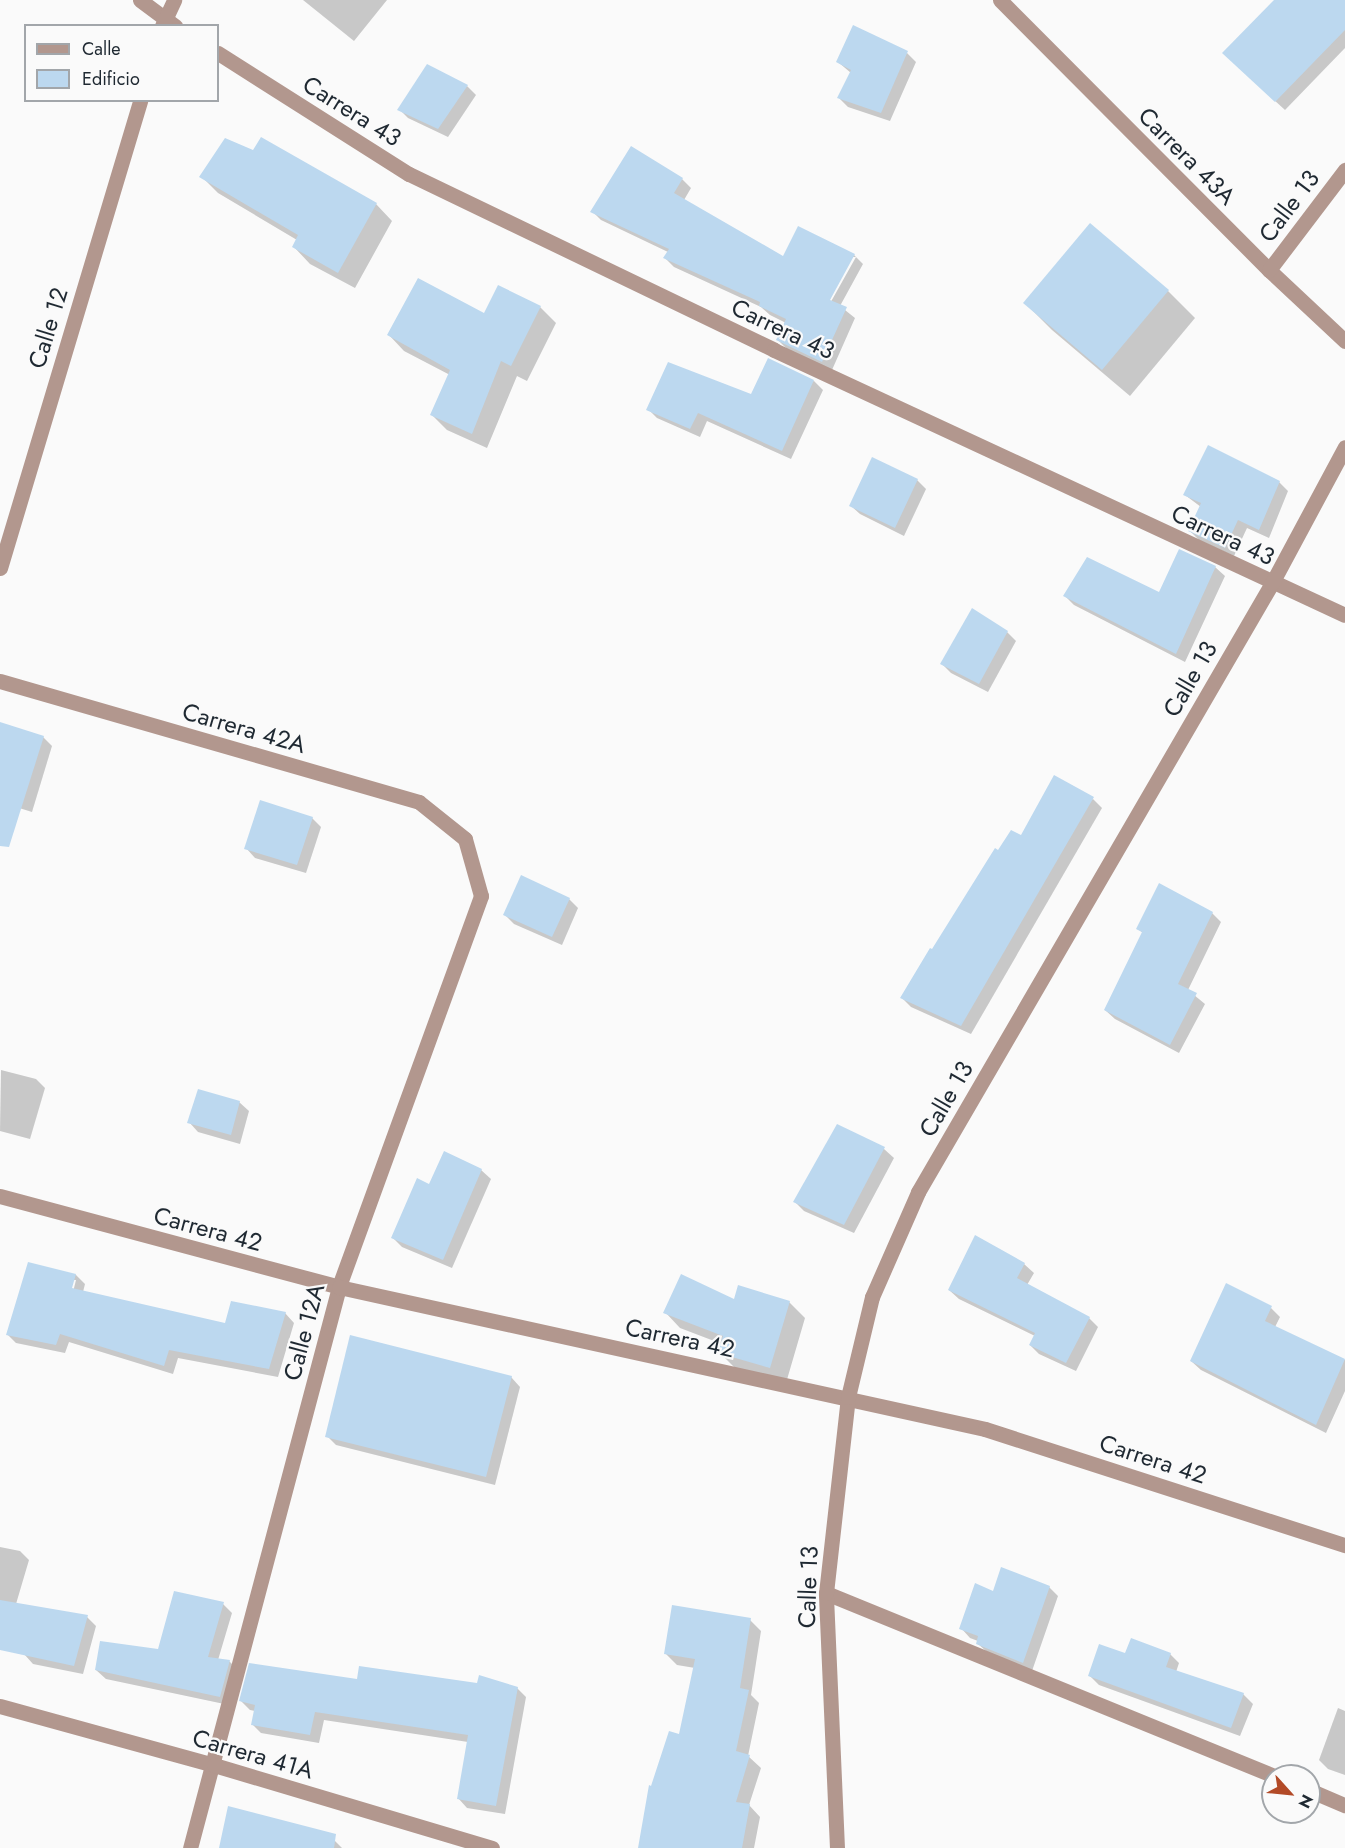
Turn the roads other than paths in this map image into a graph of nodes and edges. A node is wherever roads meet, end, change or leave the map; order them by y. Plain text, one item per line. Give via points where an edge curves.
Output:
1 (140, 0) edge
2 (174, 0) edge
3 (1000, 0) edge
4 (167, 23) edge
5 (219, 53) edge
6 (139, 102) edge
7 (1345, 170) edge
8 (1269, 270) junction
9 (1345, 341) edge
10 (1345, 447) edge
11 (0, 568) edge
12 (1272, 583) junction
13 (1345, 615) edge
14 (0, 681) edge
15 (465, 839) joint
16 (0, 1196) edge
17 (339, 1287) junction
18 (848, 1397) junction
19 (1345, 1545) edge
20 (826, 1593) junction
21 (0, 1706) edge
22 (214, 1765) junction
23 (1261, 1771) edge
24 (1321, 1795) edge
25 (1345, 1805) edge
26 (190, 1848) edge
27 (492, 1848) edge
28 (837, 1848) edge

1 - 4 street
2 - 4 street
3 - 8 street, Carrera 43A
5 - 12 street, Carrera 43 via 409,174
6 - 11 street, Calle 12
7 - 8 street, Calle 13
8 - 9 street, Carrera 43A
10 - 12 street, Calle 13
12 - 13 street, Carrera 43
12 - 18 street, Calle 13 via 918,1192 872,1297
14 - 15 street, Carrera 42A via 419,802
15 - 17 street, Calle 12A via 481,896
16 - 17 street, Carrera 42
17 - 18 street, Carrera 42
17 - 22 street, Calle 12A
18 - 19 street, Carrera 42 via 985,1429
18 - 20 street, Calle 13
20 - 23 street
20 - 28 street, Calle 13
21 - 22 street, Carrera 41A
22 - 26 street, Calle 12A
22 - 27 street, Carrera 41A
24 - 25 street

